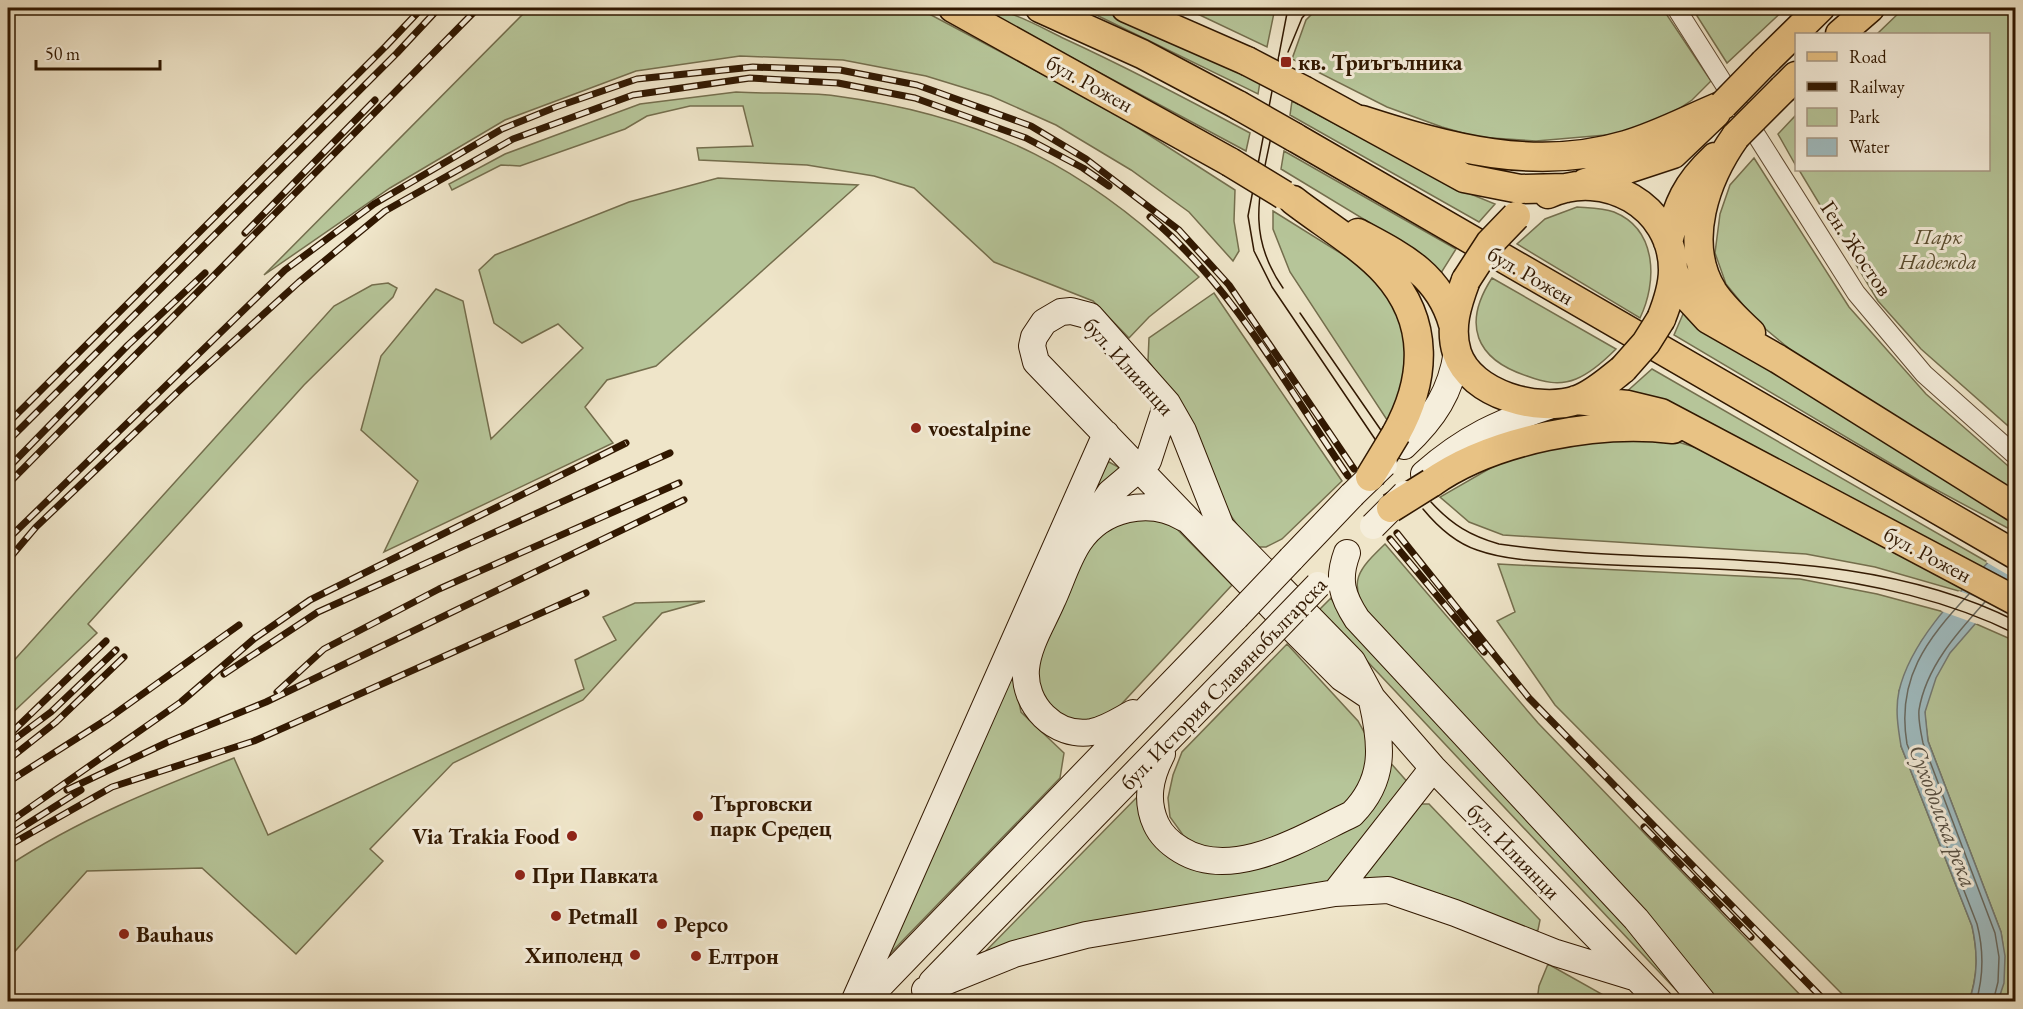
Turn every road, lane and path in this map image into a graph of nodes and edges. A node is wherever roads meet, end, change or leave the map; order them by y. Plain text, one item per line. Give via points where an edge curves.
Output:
1 (953, 8) edge
2 (1040, 8) edge
3 (1126, 8) edge
4 (1676, 8) edge
5 (1821, 8) edge
6 (1869, 8) edge
7 (1795, 33) edge
8 (1795, 33) edge
9 (1841, 33) edge
10 (1790, 83) edge
11 (1723, 105) junction
12 (1362, 120) junction
13 (1737, 136) junction
14 (1572, 187) junction
15 (1288, 197) junction
16 (1671, 256) junction
17 (1454, 324) junction
18 (1457, 352) junction
19 (1779, 359) junction
20 (1567, 402) junction
21 (1167, 403) junction
22 (1698, 434) junction
23 (1106, 435) junction
24 (1400, 440) junction
25 (2016, 456) edge
26 (1139, 468) junction
27 (1427, 479) junction
28 (1361, 486) joint
29 (2016, 508) edge
30 (1382, 517) joint
31 (1189, 521) junction
32 (1347, 553) junction
33 (1072, 555) junction
34 (2016, 555) edge
35 (2016, 602) edge
36 (1371, 698) junction
37 (1155, 701) junction
38 (1173, 737) junction
39 (1433, 768) junction
40 (1335, 893) junction
41 (1639, 979) junction
42 (919, 996) edge
43 (854, 1002) edge
44 (864, 1002) edge
45 (1660, 1002) edge
46 (1703, 1002) edge

1 - 15 main road, бул. Рожен, bridge
2 - 34 main road, бул. Рожен, bridge via 1142,54 1238,105
3 - 12 main road, bridge via 1247,61
4 - 25 street, Ген. Жостов via 1856,293 1924,374
5 - 7 main road, bridge
6 - 9 main road
8 - 11 main road, bridge
10 - 13 main road, bridge
11 - 12 main road via 1625,146 1549,156 1467,151
11 - 14 main road via 1673,154
12 - 14 main road via 1464,178 1520,189
13 - 16 main road via 1687,186 1678,204
13 - 19 main road via 1710,179 1702,213 1700,255 1713,292
14 - 16 main road via 1614,190 1633,198 1652,213
14 - 17 main road, bridge via 1545,196 1516,216 1490,243 1466,280
15 - 17 main road, бул. Рожен via 1414,264 1439,291
15 - 24 main road via 1386,272 1409,309 1418,338 1420,367
16 - 19 main road via 1684,293 1708,319
16 - 20 main road, bridge via 1670,293 1661,319 1646,343 1623,369
17 - 18 main road
18 - 20 main road via 1473,376 1494,391 1528,402
18 - 24 main road via 1440,406 1430,421
19 - 29 main road
20 - 22 main road, бул. Рожен via 1645,408
20 - 27 main road via 1508,418 1480,432 1452,450
21 - 23 main road, бул. Илиянци via 1090,316 1071,311 1052,316 1034,337 1032,354
21 - 26 main road via 1154,449
21 - 36 main road, бул. Илиянци via 1183,431 1221,527 1352,661
22 - 27 main road via 1640,426 1556,435 1491,452
22 - 35 main road, бул. Рожен
23 - 26 main road, бул. Илиянци
23 - 43 main road
24 - 28 main road, bridge
26 - 31 main road, бул. Илиянци
26 - 33 main road via 1099,507
27 - 30 main road, bridge
28 - 37 main road, бул. История Славянобългарска, bridge
30 - 32 main road, бул. История Славянобългарска
31 - 33 main road via 1155,508 1118,512 1086,534
31 - 36 main road, бул. Илиянци via 1342,678
32 - 38 main road, бул. История Славянобългарска, bridge
32 - 46 main road via 1340,585 1357,619 1636,919
33 - 37 main road via 1030,651 1026,672 1032,702 1053,724 1082,733 1109,726
36 - 38 main road via 1380,737 1380,760 1363,804 1352,814 1254,858 1224,863 1195,859 1171,844 1158,828 1148,801 1150,785
36 - 39 main road, бул. Илиянци
37 - 44 main road, бул. История Славянобългарска
38 - 42 main road, бул. История Славянобългарска
39 - 40 main road
39 - 41 main road, бул. Илиянци
40 - 41 main road via 1388,890
40 - 42 main road via 1086,935 1014,954
41 - 45 main road, бул. Илиянци

